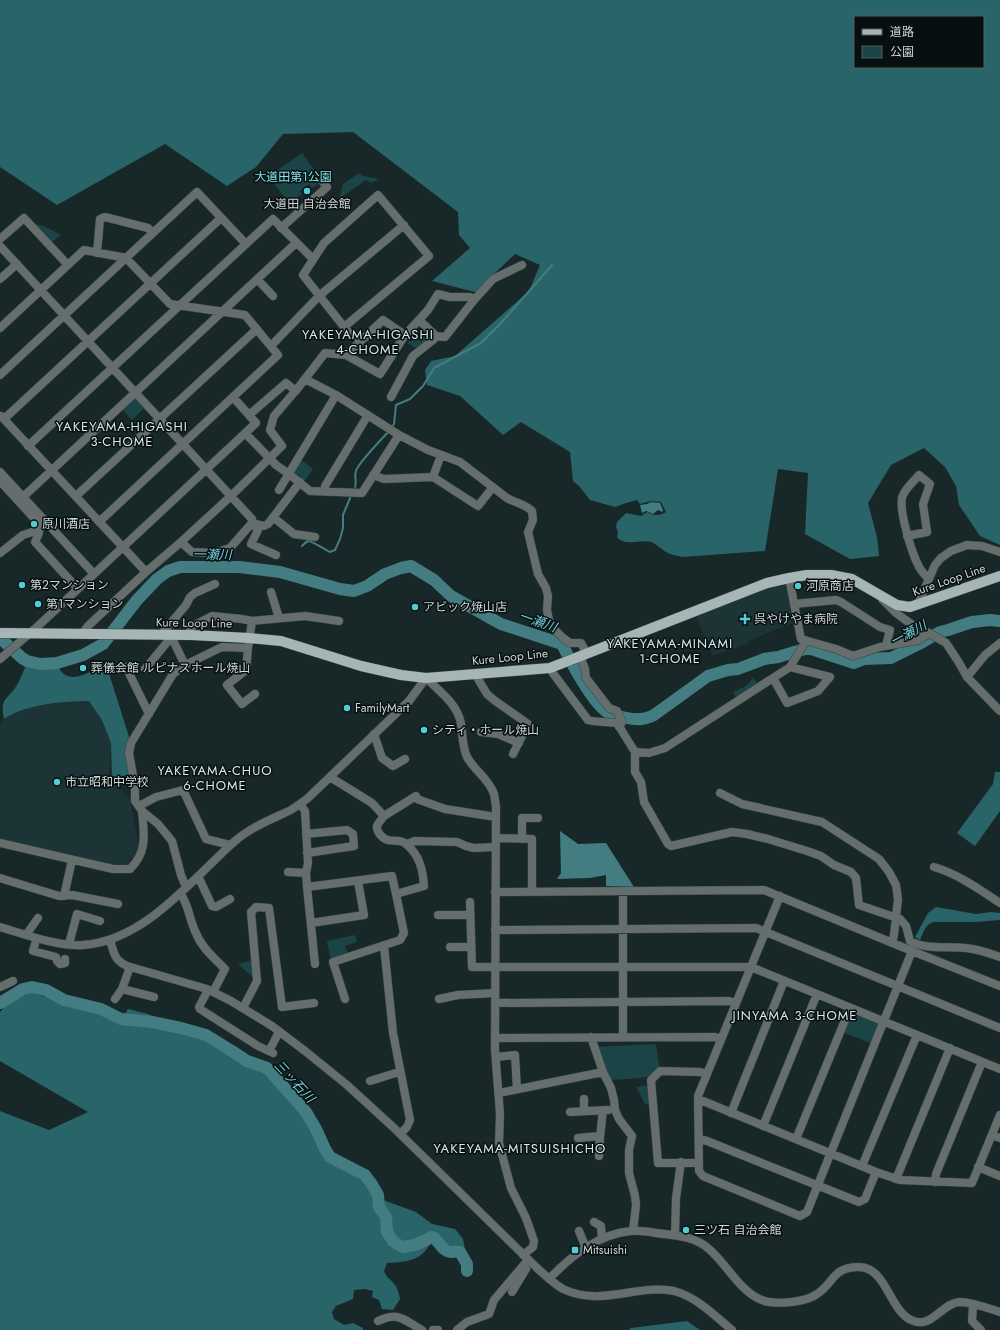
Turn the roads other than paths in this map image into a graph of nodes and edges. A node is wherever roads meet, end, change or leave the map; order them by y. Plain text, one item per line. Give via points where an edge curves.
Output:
1 (322, 180) dead end
2 (221, 218) junction
3 (404, 225) junction
4 (282, 228) junction
5 (153, 233) junction
6 (0, 240) edge
7 (246, 244) junction
8 (296, 244) junction
9 (0, 246) edge
10 (97, 252) junction
11 (126, 258) junction
12 (313, 259) junction
13 (16, 264) junction
14 (68, 265) junction
15 (522, 265) dead end
16 (0, 279) edge
17 (258, 280) junction
18 (150, 283) junction
19 (41, 290) junction
20 (273, 296) dead end
21 (319, 296) junction
22 (474, 300) junction
23 (180, 305) junction
24 (223, 312) junction
25 (64, 316) junction
26 (419, 320) junction
27 (344, 327) junction
28 (0, 328) edge
29 (257, 329) junction
30 (405, 335) junction
31 (436, 336) junction
32 (361, 340) junction
33 (88, 341) junction
34 (271, 346) junction
35 (346, 355) junction
36 (112, 368) junction
37 (0, 375) edge
38 (305, 379) junction
39 (296, 391) junction
40 (136, 393) junction
41 (336, 395) junction
42 (390, 397) dead end
43 (233, 398) junction
44 (249, 415) junction
45 (368, 415) junction
46 (2, 417) edge
47 (160, 419) junction
48 (394, 432) junction
49 (246, 433) junction
50 (184, 444) junction
51 (28, 446) junction
52 (441, 455) junction
53 (269, 459) junction
54 (206, 470) junction
55 (52, 471) junction
56 (0, 472) edge
57 (289, 474) junction
58 (373, 475) junction
59 (433, 477) junction
60 (0, 482) edge
61 (300, 482) junction
62 (493, 487) junction
63 (279, 490) dead end
64 (325, 492) junction
65 (76, 496) junction
66 (231, 496) junction
67 (23, 497) junction
68 (273, 517) junction
69 (99, 522) junction
70 (252, 523) junction
71 (38, 530) junction
72 (907, 536) junction
73 (315, 537) dead end
74 (181, 542) junction
75 (123, 547) junction
76 (1000, 552) edge
77 (0, 553) edge
78 (276, 555) dead end
79 (146, 572) junction
80 (94, 574) junction
81 (1000, 576) edge
82 (788, 578) junction
83 (929, 579) junction
84 (215, 584) dead end
85 (78, 589) junction
86 (271, 592) dead end
87 (878, 594) junction
88 (794, 604) junction
89 (918, 604) junction
90 (279, 618) junction
91 (252, 621) junction
92 (339, 621) dead end
93 (929, 633) junction
94 (5, 634) edge
95 (29, 634) junction
96 (82, 634) junction
97 (191, 635) junction
98 (168, 636) junction
99 (806, 641) junction
100 (249, 643) junction
101 (1000, 643) edge
102 (886, 646) junction
103 (582, 656) junction
104 (3, 657) edge
105 (185, 665) junction
106 (126, 667) dead end
107 (790, 667) junction
108 (550, 668) junction
109 (145, 669) dead end
110 (476, 674) junction
111 (967, 677) junction
112 (426, 678) junction
113 (773, 678) junction
114 (255, 694) dead end
115 (1000, 711) edge
116 (149, 714) junction
117 (619, 727) junction
118 (481, 732) dead end
119 (374, 734) junction
120 (519, 743) junction
121 (635, 752) junction
122 (513, 754) dead end
123 (405, 759) dead end
124 (330, 777) junction
125 (720, 793) dead end
126 (300, 804) junction
127 (140, 808) junction
128 (384, 816) junction
129 (496, 817) junction
130 (538, 818) dead end
131 (306, 834) junction
132 (496, 838) junction
133 (522, 839) junction
134 (0, 843) edge
135 (407, 844) junction
136 (230, 845) junction
137 (496, 847) junction
138 (308, 853) junction
139 (72, 860) junction
140 (934, 867) dead end
141 (288, 872) dead end
142 (306, 873) junction
143 (198, 876) junction
144 (0, 878) edge
145 (358, 881) junction
146 (307, 888) junction
147 (183, 890) junction
148 (532, 891) junction
149 (623, 891) junction
150 (495, 892) junction
151 (396, 894) junction
152 (64, 896) junction
153 (780, 896) junction
154 (230, 899) dead end
155 (470, 902) dead end
156 (1000, 903) edge
157 (118, 904) dead end
158 (438, 915) dead end
159 (470, 915) junction
160 (896, 917) junction
161 (38, 918) dead end
162 (100, 921) dead end
163 (311, 923) junction
164 (0, 927) edge
165 (623, 929) junction
166 (495, 930) junction
167 (765, 932) junction
168 (26, 935) junction
169 (110, 940) junction
170 (892, 943) junction
171 (35, 944) dead end
172 (70, 944) junction
173 (384, 946) junction
174 (450, 947) dead end
175 (471, 947) junction
176 (912, 951) junction
177 (1000, 957) edge
178 (65, 959) dead end
179 (315, 964) dead end
180 (130, 967) junction
181 (750, 967) junction
182 (495, 968) junction
183 (623, 968) junction
184 (13, 981) dead end
185 (784, 981) junction
186 (898, 986) junction
187 (1000, 986) edge
188 (0, 987) edge
189 (122, 988) junction
190 (210, 991) junction
191 (495, 993) junction
192 (817, 994) junction
193 (154, 997) dead end
194 (115, 999) dead end
195 (439, 999) dead end
196 (345, 1000) dead end
197 (623, 1002) junction
198 (314, 1003) dead end
199 (495, 1003) junction
200 (736, 1003) junction
201 (242, 1008) junction
202 (850, 1008) junction
203 (884, 1021) junction
204 (1000, 1028) edge
205 (279, 1032) junction
206 (917, 1035) junction
207 (591, 1037) junction
208 (623, 1037) junction
209 (495, 1038) junction
210 (722, 1039) junction
211 (950, 1048) junction
212 (496, 1054) junction
213 (982, 1062) junction
214 (1000, 1069) edge
215 (400, 1072) junction
216 (603, 1072) junction
217 (707, 1074) junction
218 (370, 1081) dead end
219 (518, 1089) junction
220 (499, 1093) junction
221 (584, 1099) dead end
222 (698, 1102) junction
223 (603, 1110) junction
224 (615, 1110) junction
225 (584, 1111) junction
226 (570, 1112) dead end
227 (730, 1113) junction
228 (1000, 1115) edge
229 (763, 1126) junction
230 (400, 1134) junction
231 (992, 1135) junction
232 (600, 1136) junction
233 (578, 1138) dead end
234 (1000, 1138) edge
235 (796, 1139) junction
236 (699, 1140) junction
237 (830, 1153) junction
238 (599, 1156) dead end
239 (681, 1162) junction
240 (699, 1163) junction
241 (862, 1166) junction
242 (978, 1167) junction
243 (876, 1172) junction
244 (1000, 1176) edge
245 (896, 1179) junction
246 (935, 1182) junction
247 (817, 1185) junction
248 (594, 1222) dead end
249 (633, 1230) junction
250 (580, 1231) dead end
251 (675, 1235) junction
252 (602, 1239) junction
253 (586, 1248) junction
254 (527, 1259) junction
255 (549, 1279) junction
256 (512, 1292) dead end
257 (973, 1305) junction
258 (1000, 1312) edge
259 (378, 1321) dead end
260 (422, 1330) edge
261 (434, 1330) edge
262 (438, 1330) edge
263 (457, 1330) edge
264 (732, 1330) edge
265 (981, 1330) edge

1 - 4 street via 327,187
2 - 5 street via 197,192
2 - 7 street
2 - 18 street
3 - 12 street via 378,195 324,243
3 - 21 street
3 - 27 street via 429,256
4 - 7 street via 273,219
4 - 8 street
5 - 10 street via 148,228 105,217 100,219
5 - 11 street
6 - 14 street via 24,218
7 - 23 street
8 - 12 street
8 - 17 street
9 - 13 street
10 - 11 street
10 - 14 street via 84,250
11 - 18 street
11 - 25 street
12 - 21 street via 303,275
13 - 16 street
13 - 19 street
14 - 19 street
15 - 22 street via 493,279
17 - 20 street
17 - 24 street
18 - 23 street via 170,304
18 - 33 street
19 - 25 street
19 - 28 street
21 - 27 street
21 - 34 street
22 - 26 street via 470,297 438,294
22 - 31 street via 445,337
23 - 24 street
23 - 36 street
24 - 29 street via 245,315
24 - 40 street
25 - 33 street
25 - 37 street
26 - 30 street
26 - 31 street
27 - 32 street
29 - 34 street
29 - 47 street
30 - 32 street via 383,320
30 - 35 street via 380,374
31 - 42 street via 413,356
32 - 35 street
33 - 36 street
33 - 46 street
34 - 43 street via 278,355
35 - 38 street via 325,353
36 - 40 street
36 - 51 street
38 - 39 street
38 - 41 street
39 - 44 street via 286,383
39 - 53 street via 274,416 270,430 282,446
40 - 47 street
40 - 55 street
41 - 45 street
41 - 57 street
43 - 44 street
43 - 50 street
44 - 49 street via 256,424
45 - 48 street
45 - 64 street via 325,486
46 - 51 street
47 - 50 street
47 - 65 street
48 - 52 street
48 - 58 street
49 - 53 street
49 - 54 street
50 - 54 street
50 - 69 street
51 - 55 street
52 - 59 street
52 - 62 street via 460,462
53 - 57 street
53 - 66 street
54 - 66 street
54 - 75 street
55 - 65 street
55 - 67 street
56 - 67 street
57 - 61 street
57 - 63 street
58 - 59 street via 384,479
58 - 64 street via 362,493
59 - 62 street via 478,506
60 - 71 street via 42,527
61 - 64 street via 310,491
61 - 68 street
62 - 103 street via 515,503 526,505 532,511 528,532 538,574 548,596 549,620 554,629 570,643 581,643
65 - 69 street
66 - 70 street via 252,519
66 - 74 street
67 - 80 street
68 - 70 street via 264,526
68 - 73 street via 294,534
69 - 75 street
70 - 74 street via 230,548 214,553 192,552
70 - 78 street via 258,530 251,544
71 - 77 street via 23,535
71 - 85 street via 35,542
72 - 72 street via 901,507 902,495 919,475 930,484 923,504 927,532
72 - 83 street via 921,570
74 - 79 street
75 - 79 street
75 - 80 street
76 - 83 street via 982,546 968,545 951,551 935,565
79 - 96 street
80 - 85 street
81 - 89 main road, Kure Loop Line
82 - 87 main road, Kure Loop Line via 807,575 852,578
82 - 88 street
82 - 103 main road, Kure Loop Line via 767,583
83 - 89 street
84 - 98 street via 190,597
85 - 95 street
86 - 90 street
87 - 89 main road, Kure Loop Line via 897,605 910,607
87 - 93 street via 896,613 918,629
88 - 99 street via 801,639
88 - 102 street via 836,600 841,602 880,627 890,630
90 - 91 street
90 - 92 street via 305,616
91 - 97 street via 212,616 191,627
91 - 100 street
93 - 102 street via 919,640
93 - 111 street via 946,643
94 - 95 main road, Kure Loop Line
95 - 96 main road, Kure Loop Line
95 - 104 street
96 - 98 main road, Kure Loop Line
97 - 98 main road, Kure Loop Line
97 - 100 main road, Kure Loop Line
98 - 105 street
98 - 109 street
99 - 102 street via 853,656
99 - 107 street
100 - 105 street via 222,647
100 - 112 main road, Kure Loop Line via 281,641 360,666
100 - 114 street via 246,670 227,684 239,705
101 - 111 street via 985,655
103 - 108 main road, Kure Loop Line
103 - 117 street via 586,678 609,708 617,711 622,722
105 - 116 street via 173,674
106 - 116 street
107 - 113 street
107 - 113 street via 830,677 818,691 787,703
108 - 110 main road, Kure Loop Line
108 - 117 street via 588,720 608,721 616,723
110 - 112 main road, Kure Loop Line
110 - 120 street via 490,697 528,724
111 - 115 street
112 - 119 street via 409,701
112 - 129 street via 457,712 464,749 468,758 490,785 494,794
113 - 121 street via 665,748 649,753
116 - 127 street via 131,743 129,753 135,801
117 - 121 street
118 - 120 street via 498,734
119 - 123 street via 382,758 392,766
119 - 124 street
120 - 122 street
121 - 160 street via 635,772 641,782 644,802 671,846 732,832 768,839 807,851 851,872 856,878 859,905
124 - 126 street
124 - 128 street via 372,803
125 - 160 street via 742,804 822,822 879,859 896,885
126 - 131 street via 305,811
126 - 136 street via 253,828
127 - 136 street via 156,797 183,790 206,840
127 - 139 street via 144,841 138,860 130,870
127 - 147 street via 172,841
128 - 129 street via 416,796 417,799 445,809
128 - 135 street via 377,826 382,837
129 - 132 street
130 - 133 street via 522,818
131 - 138 street
131 - 138 street via 347,830 353,834 354,846
132 - 133 street
132 - 137 street
133 - 148 street via 532,839
134 - 139 street
135 - 137 street via 415,841 458,842 474,848
135 - 151 street via 418,859 424,886
136 - 143 street
137 - 150 street
138 - 142 street
139 - 152 street
140 - 156 street via 964,880
141 - 142 street
142 - 146 street
143 - 147 street
143 - 154 street via 212,906 216,907
144 - 152 street
145 - 146 street
145 - 151 street via 392,876
145 - 163 street via 364,915
146 - 163 street
147 - 169 street via 157,914
147 - 190 street via 195,932 204,948 225,969
148 - 149 street
148 - 150 street
149 - 153 street via 764,890
149 - 165 street
150 - 166 street
151 - 173 street via 404,933 400,940
152 - 157 street via 72,895
153 - 167 street
153 - 170 street
155 - 159 street
158 - 159 street
159 - 175 street
160 - 170 street
160 - 177 street via 906,926 910,941 916,944 966,948
161 - 168 street
162 - 172 street via 77,914
163 - 179 street
164 - 168 street
165 - 166 street
165 - 167 street via 756,928
165 - 183 street
166 - 182 street
167 - 181 street
167 - 186 street
168 - 172 street
169 - 172 street via 83,945
169 - 180 street via 119,962
170 - 176 street
171 - 178 street via 33,951 56,957 60,964 65,963
173 - 196 street via 334,962
173 - 215 street via 393,1033
174 - 175 street
175 - 182 street via 472,967
176 - 186 street
176 - 187 street
180 - 189 street
180 - 190 street
181 - 183 street
181 - 185 street
181 - 200 street
182 - 183 street
182 - 191 street
183 - 197 street
184 - 188 street
185 - 192 street
185 - 227 street
186 - 203 street
186 - 204 street
189 - 193 street
189 - 194 street
190 - 201 street
190 - 205 street via 199,1007 200,1010 258,1046 271,1052
191 - 195 street
191 - 199 street
192 - 202 street
192 - 229 street
197 - 199 street
197 - 200 street
197 - 208 street
198 - 201 street via 282,1007 269,908 256,907 251,912 257,981
199 - 209 street
200 - 210 street
201 - 205 street
202 - 203 street
202 - 235 street
203 - 206 street
203 - 237 street
205 - 230 street via 347,1085
206 - 211 street
206 - 241 street
207 - 208 street
207 - 209 street
207 - 216 street
208 - 210 street
209 - 212 street
210 - 217 street
211 - 213 street
211 - 245 street
212 - 219 street via 515,1055
212 - 220 street
213 - 214 street
213 - 246 street
215 - 218 street
215 - 230 street via 410,1120
216 - 219 street
216 - 224 street via 611,1088
217 - 222 street
217 - 239 street via 660,1071 651,1080 658,1163
219 - 220 street
220 - 254 street via 499,1143 511,1188 534,1241
221 - 225 street
222 - 227 street via 703,1101
222 - 236 street
223 - 224 street
223 - 225 street
223 - 232 street
224 - 249 street via 632,1136 629,1173 636,1205
225 - 226 street
227 - 229 street
228 - 231 street
229 - 235 street
230 - 254 street
231 - 234 street
231 - 242 street
232 - 233 street
232 - 238 street
235 - 237 street
236 - 240 street
236 - 247 street
237 - 241 street
237 - 247 street
239 - 240 street
239 - 251 street via 676,1198
240 - 247 street via 699,1171 703,1176 800,1216 807,1212
241 - 243 street
242 - 244 street
242 - 246 street via 972,1183
243 - 245 street
243 - 247 street via 865,1199 859,1202
245 - 246 street
248 - 252 street via 601,1226
249 - 251 street
249 - 252 street
250 - 253 street
251 - 257 street via 689,1237 702,1243 748,1292 757,1299 769,1302 784,1303 816,1295 835,1274 847,1268 860,1266 872,1271 881,1279 899,1310 909,1320 918,1323 928,1321 952,1304 960,1302
252 - 253 street
253 - 255 street via 564,1263
254 - 255 street
254 - 256 street
254 - 263 street via 494,1300 489,1314 467,1322
255 - 264 street via 562,1288 597,1297 643,1290 674,1291 696,1301
257 - 258 street
257 - 265 street via 972,1321
259 - 260 street via 390,1316 398,1317
261 - 262 street

